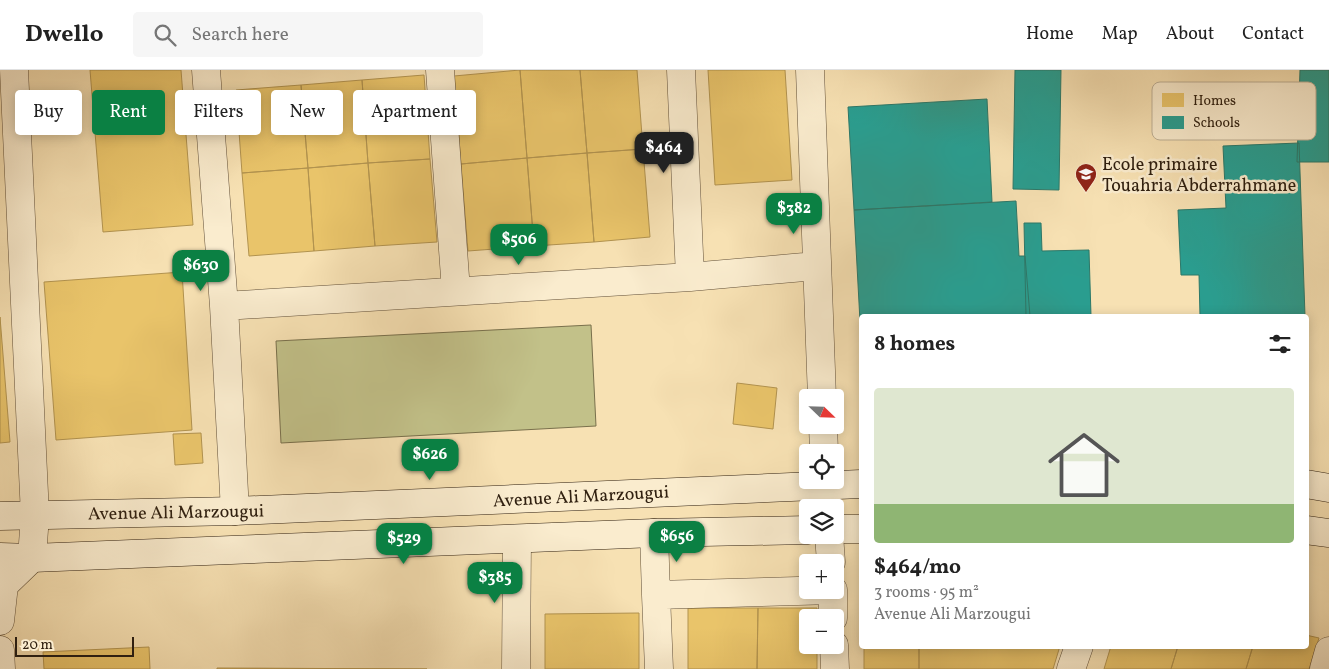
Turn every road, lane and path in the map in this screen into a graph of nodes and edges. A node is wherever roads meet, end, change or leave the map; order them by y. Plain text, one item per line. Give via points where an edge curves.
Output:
1 (14, 70) edge
2 (206, 70) edge
3 (211, 70) edge
4 (440, 70) edge
5 (681, 70) edge
6 (810, 70) edge
7 (816, 266) junction
8 (690, 277) junction
9 (456, 291) junction
10 (224, 306) junction
11 (822, 389) edge
12 (859, 484) edge
13 (1309, 485) edge
14 (1329, 488) edge
15 (826, 491) edge
16 (236, 511) junction
17 (34, 515) junction
18 (0, 516) edge
19 (844, 529) edge
20 (859, 529) edge
21 (799, 530) edge
22 (1309, 530) edge
23 (654, 533) junction
24 (1329, 533) edge
25 (517, 540) junction
26 (0, 557) edge
27 (32, 558) junction
28 (799, 591) edge
29 (656, 595) junction
30 (0, 621) edge
31 (1078, 649) edge
32 (0, 650) edge
33 (1329, 651) edge
34 (834, 654) edge
35 (1, 669) edge
36 (516, 669) edge
37 (659, 669) edge
38 (835, 669) edge
39 (1071, 669) edge
40 (1324, 669) edge

1 - 17 street
2 - 3 street
2 - 10 street
4 - 9 street
5 - 8 street
6 - 7 street
7 - 8 street
7 - 11 street
8 - 9 street
9 - 10 street
10 - 16 street
12 - 15 street, Avenue Ali Marzougui
13 - 14 street
15 - 16 street, Avenue Ali Marzougui
16 - 17 street, Avenue Ali Marzougui
17 - 18 street, Avenue Ali Marzougui
17 - 27 street
19 - 20 street
21 - 23 street
22 - 24 street
23 - 25 street
23 - 29 street
25 - 27 street
25 - 36 street
26 - 27 street
27 - 30 street via 4,585
28 - 29 street
29 - 37 street
31 - 39 street
32 - 35 street
33 - 40 street
34 - 38 street

